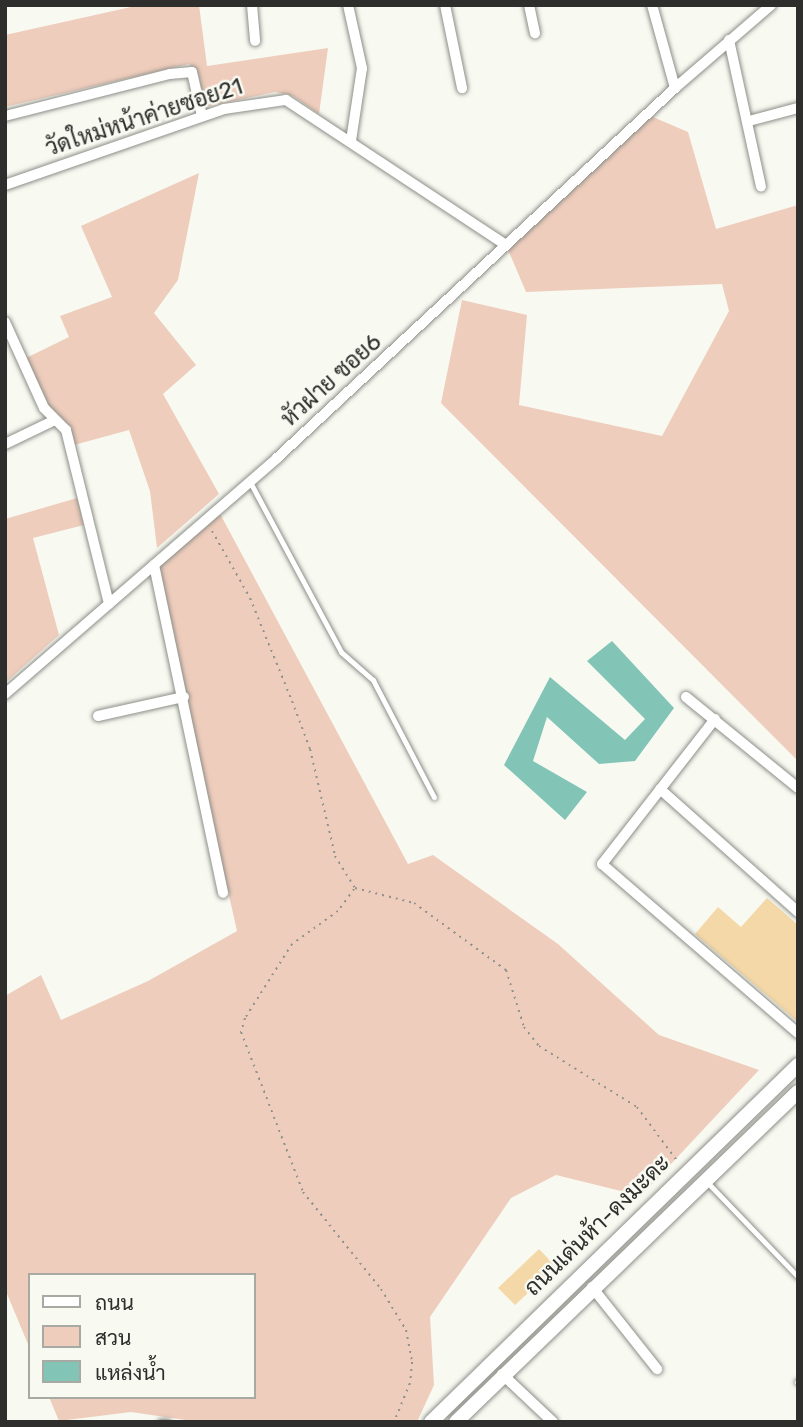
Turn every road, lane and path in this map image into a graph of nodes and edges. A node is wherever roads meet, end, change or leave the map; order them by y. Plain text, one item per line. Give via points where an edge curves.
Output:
1 (251, 5) edge
2 (348, 5) edge
3 (445, 5) edge
4 (529, 5) edge
5 (652, 5) edge
6 (771, 5) edge
7 (535, 33) dead end
8 (729, 40) junction
9 (255, 41) dead end
10 (462, 88) dead end
11 (675, 88) junction
12 (798, 108) edge
13 (5, 116) edge
14 (202, 116) junction
15 (749, 121) junction
16 (351, 141) junction
17 (5, 185) edge
18 (761, 187) dead end
19 (506, 245) junction
20 (5, 323) edge
21 (55, 421) junction
22 (5, 444) edge
23 (250, 482) junction
24 (205, 522) junction
25 (154, 565) junction
26 (108, 604) junction
27 (5, 694) edge
28 (686, 696) dead end
29 (184, 697) junction
30 (98, 716) dead end
31 (715, 719) junction
32 (798, 788) edge
33 (660, 789) junction
34 (434, 797) dead end
35 (355, 888) junction
36 (223, 892) dead end
37 (798, 912) edge
38 (798, 1033) edge
39 (798, 1065) edge
40 (798, 1092) edge
41 (685, 1172) junction
42 (704, 1178) junction
43 (798, 1277) edge
44 (592, 1287) junction
45 (657, 1369) dead end
46 (502, 1374) junction
47 (160, 1422) edge
48 (168, 1422) edge
49 (394, 1422) edge
50 (431, 1422) edge
51 (456, 1422) edge
52 (553, 1422) edge

1 - 9 street
2 - 16 street via 362,68
3 - 10 street
4 - 7 street
5 - 11 street
6 - 8 street, หัวฝาย ซอย6
8 - 11 street, หัวฝาย ซอย6
8 - 15 street
11 - 19 street, หัวฝาย ซอย6
12 - 15 street
13 - 14 street via 192,72
14 - 16 street, วัดใหม่หน้าค่ายซอย21 via 286,100
14 - 17 street, วัดใหม่หน้าค่ายซอย21
15 - 18 street
16 - 19 street, วัดใหม่หน้าค่ายซอย21
19 - 23 street, หัวฝาย ซอย6
20 - 21 street via 44,408
21 - 22 street
21 - 26 street via 66,430
23 - 24 street, หัวฝาย ซอย6
23 - 34 lane via 341,652 373,680
24 - 25 street, หัวฝาย ซอย6
24 - 35 path via 223,545 250,598 310,749 335,856
25 - 26 street, หัวฝาย ซอย6
25 - 29 street
26 - 27 street, หัวฝาย ซอย6
28 - 31 street
29 - 30 street
29 - 36 street
31 - 32 street
31 - 33 street
33 - 37 street
33 - 38 street via 602,864
35 - 41 path via 414,903 506,970 524,1027 540,1046 637,1107
35 - 49 path via 338,911 292,944 244,1018 241,1032 303,1192 381,1289 406,1330 410,1383
39 - 41 main road, ถนนเด่นห้า-ดงมะดะ
40 - 42 main road, ถนนเด่นห้า-ดงมะดะ
41 - 50 main road, ถนนเด่นห้า-ดงมะดะ
42 - 43 lane
42 - 44 main road, ถนนเด่นห้า-ดงมะดะ
44 - 45 street
44 - 46 main road, ถนนเด่นห้า-ดงมะดะ
46 - 51 main road, ถนนเด่นห้า-ดงมะดะ
46 - 52 street
47 - 48 lane

